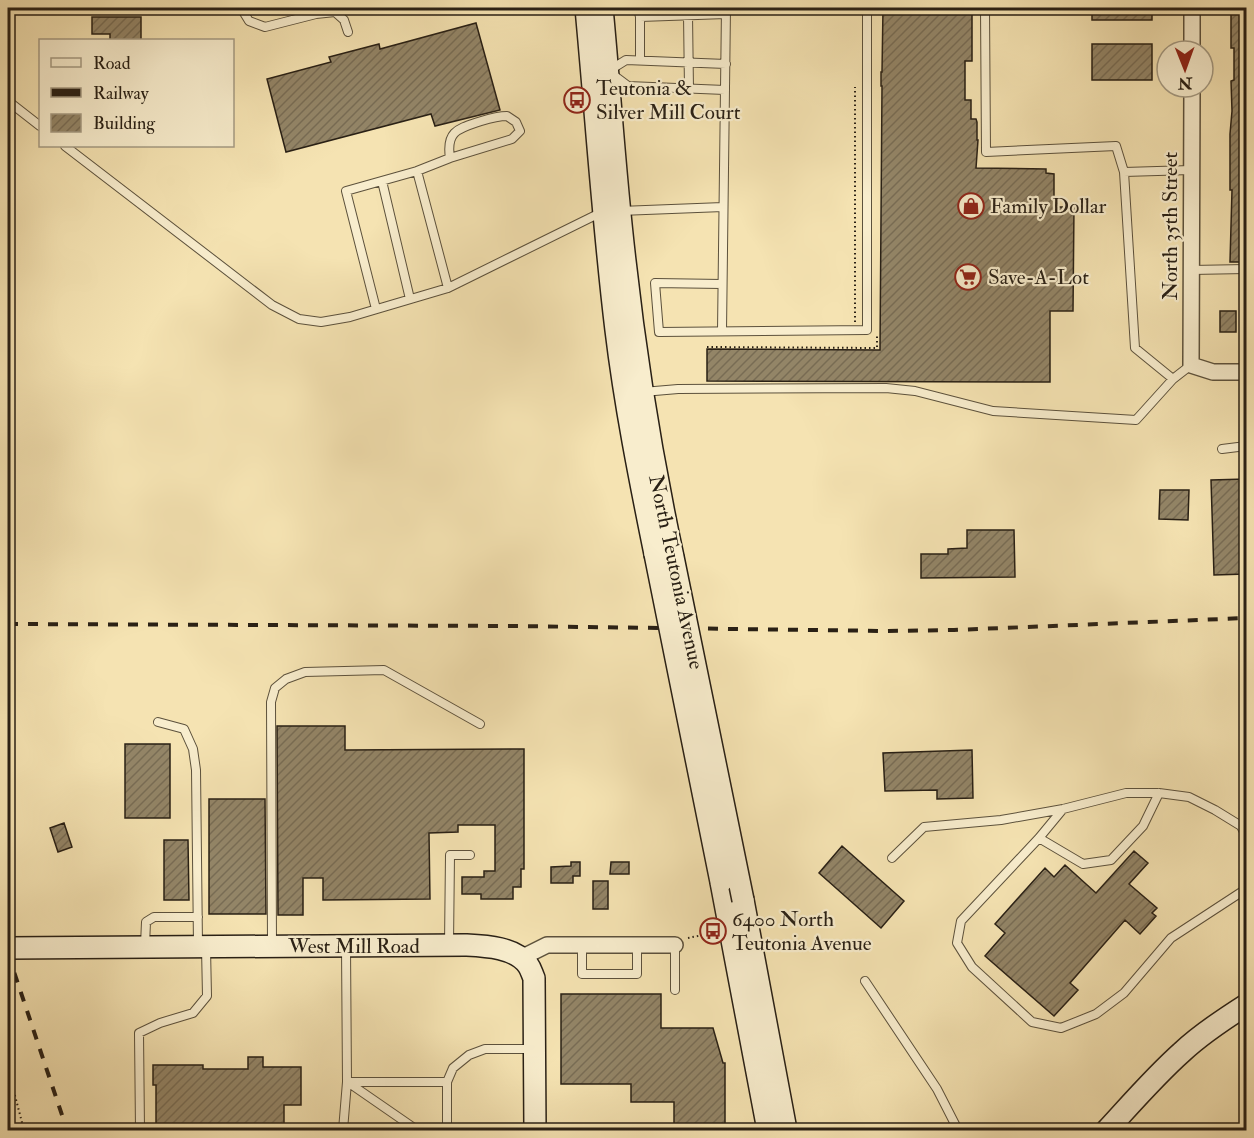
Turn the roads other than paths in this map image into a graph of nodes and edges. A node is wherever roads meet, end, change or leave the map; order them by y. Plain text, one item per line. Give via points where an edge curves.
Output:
1 (241, 8) edge
2 (586, 8) edge
3 (602, 8) edge
4 (638, 8) edge
5 (867, 8) edge
6 (985, 8) edge
7 (1192, 8) edge
8 (726, 11) edge
9 (688, 15) junction
10 (640, 17) junction
11 (348, 33) dead end
12 (1192, 39) edge
13 (640, 60) junction
14 (690, 62) junction
15 (726, 64) junction
16 (600, 72) junction
17 (689, 89) junction
18 (725, 90) junction
19 (1192, 99) edge
20 (8, 101) edge
21 (39, 125) edge
22 (66, 147) edge
23 (450, 158) junction
24 (1191, 170) junction
25 (417, 171) junction
26 (1124, 172) junction
27 (382, 181) junction
28 (723, 207) junction
29 (612, 211) junction
30 (1246, 269) edge
31 (1191, 270) junction
32 (722, 284) junction
33 (448, 288) junction
34 (410, 299) junction
35 (376, 309) junction
36 (722, 331) junction
37 (1191, 365) junction
38 (1246, 372) edge
39 (1173, 379) junction
40 (633, 393) junction
41 (1246, 446) edge
42 (1222, 449) dead end
43 (664, 556) junction
44 (158, 722) dead end
45 (480, 724) dead end
46 (1159, 793) junction
47 (1063, 809) junction
48 (1246, 836) edge
49 (1039, 838) junction
50 (470, 855) dead end
51 (892, 858) dead end
52 (1246, 890) edge
53 (198, 917) junction
54 (582, 945) junction
55 (637, 945) junction
56 (675, 945) joint
57 (272, 946) junction
58 (346, 946) junction
59 (449, 946) junction
60 (145, 947) junction
61 (202, 947) junction
62 (8, 948) edge
63 (521, 958) junction
64 (865, 981) dead end
65 (675, 990) dead end
66 (1243, 1013) edge
67 (535, 1049) junction
68 (347, 1082) junction
69 (447, 1082) junction
70 (140, 1131) edge
71 (343, 1131) edge
72 (417, 1131) edge
73 (447, 1131) edge
74 (535, 1131) edge
75 (768, 1131) edge
76 (786, 1131) edge
77 (957, 1131) edge
78 (1107, 1131) edge

1 - 11 lane via 249,21 265,27 334,12 344,20
2 - 16 main road, North Teutonia Avenue
3 - 16 main road, North Teutonia Avenue
4 - 10 lane
5 - 36 lane via 867,330
6 - 26 lane via 986,152 1116,146
7 - 12 street
8 - 9 lane
8 - 15 lane
9 - 10 lane
9 - 14 lane
10 - 13 lane
13 - 14 lane
13 - 16 lane via 626,60
14 - 15 lane
14 - 17 lane
15 - 18 lane
16 - 17 lane via 628,86
16 - 29 main road, North Teutonia Avenue
17 - 18 lane
18 - 28 lane
19 - 24 street, North 35th Street
20 - 21 lane
22 - 35 lane via 272,305 299,319 321,322
23 - 23 lane via 448,146 459,128 497,116 507,116 516,122 520,131 512,139
23 - 25 lane
24 - 26 lane
24 - 31 street, North 35th Street
25 - 27 lane
25 - 33 lane
26 - 39 lane via 1135,348
27 - 34 lane
27 - 35 lane via 346,191
28 - 29 lane
28 - 32 lane
29 - 33 lane
29 - 40 main road, North Teutonia Avenue via 624,260
30 - 31 lane
31 - 37 street, North 35th Street
32 - 36 lane
32 - 36 lane via 656,283 659,332
33 - 34 lane
34 - 35 lane
37 - 38 street via 1214,372
37 - 39 lane
39 - 40 lane via 1136,420 993,411 915,391 886,388 678,389
40 - 43 main road, North Teutonia Avenue
41 - 42 lane
43 - 75 main road, North Teutonia Avenue, bridge
43 - 76 main road, North Teutonia Avenue, bridge via 743,900
44 - 53 lane via 184,729 193,749
45 - 57 lane via 384,670 305,672 275,688 271,702
46 - 47 lane via 1126,793
46 - 48 lane via 1189,797 1241,826
46 - 49 lane via 1143,826 1111,860 1083,864
47 - 49 lane
47 - 51 lane via 1001,820 924,826
49 - 52 lane via 962,921 957,943 972,967 1032,1022 1061,1028 1096,1014 1125,993 1171,938
50 - 59 lane via 450,855
53 - 60 lane via 149,919
53 - 61 lane
54 - 55 street
54 - 55 lane via 582,974 637,974
54 - 63 street via 547,945
55 - 56 street
56 - 65 lane
57 - 58 main road, West Mill Road
57 - 61 main road, West Mill Road
58 - 59 main road, West Mill Road
58 - 68 lane
59 - 63 main road, West Mill Road via 497,948
60 - 61 main road, West Mill Road
60 - 62 main road, West Mill Road
61 - 70 lane via 207,996 193,1013 139,1033
63 - 67 main road via 534,978
64 - 77 lane via 937,1089
66 - 78 main road via 1183,1051
67 - 69 lane via 485,1049 469,1055 453,1068
67 - 74 main road
68 - 69 lane
68 - 71 lane
68 - 72 lane
69 - 73 lane

